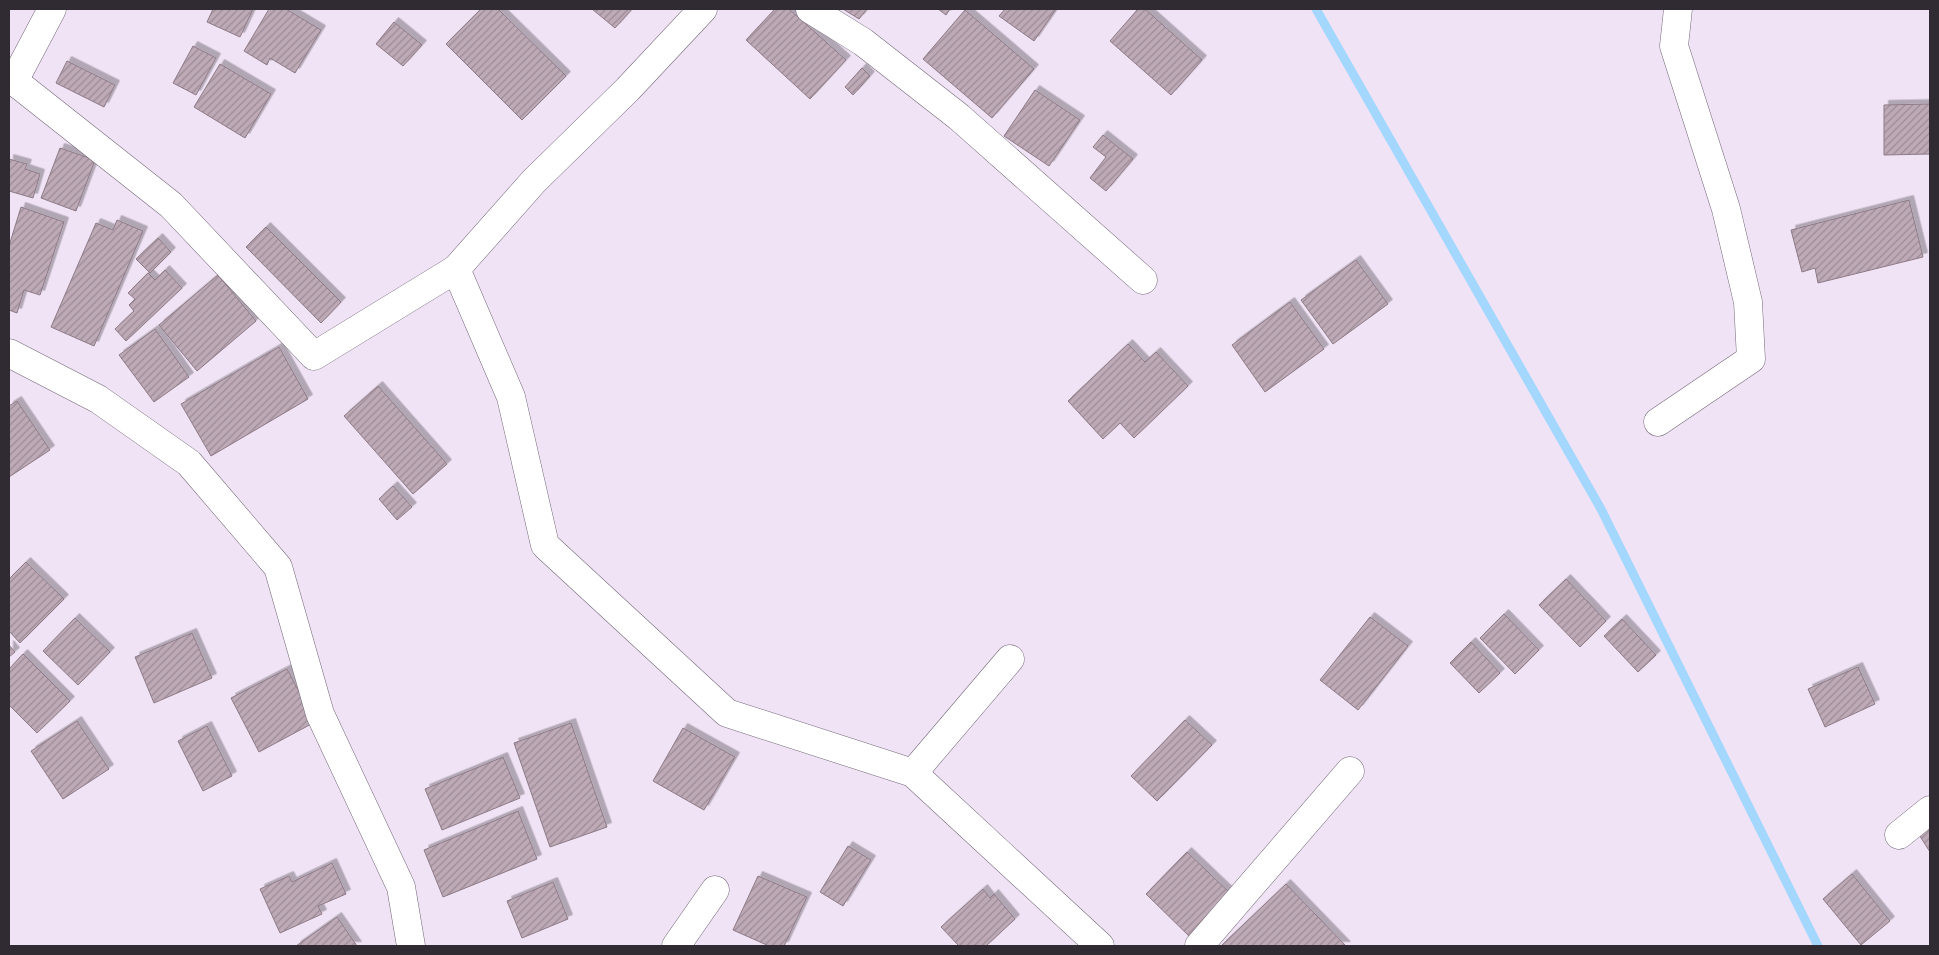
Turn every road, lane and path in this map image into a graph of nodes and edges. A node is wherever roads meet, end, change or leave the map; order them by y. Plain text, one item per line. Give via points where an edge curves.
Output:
1 (52, 9) edge
2 (703, 9) edge
3 (810, 9) edge
4 (1678, 9) edge
5 (11, 81) edge
6 (456, 268) junction
7 (1143, 280) dead end
8 (9, 353) edge
9 (1658, 422) dead end
10 (1010, 659) dead end
11 (1350, 771) dead end
12 (913, 773) junction
13 (1930, 810) edge
14 (1900, 835) dead end
15 (715, 890) dead end
16 (411, 946) edge
17 (676, 946) edge
18 (1100, 946) edge
19 (1199, 946) edge

1 - 5 street
2 - 6 street via 628,89 534,181
3 - 7 street via 863,42 959,117
4 - 9 street via 1674,46 1726,208 1748,302 1751,359
5 - 6 street via 171,205 314,356
6 - 12 street via 511,397 545,544 727,712
8 - 16 street via 98,399 189,463 278,568 320,714 401,887
10 - 12 street
11 - 19 street
12 - 18 street
13 - 14 street
15 - 17 street

